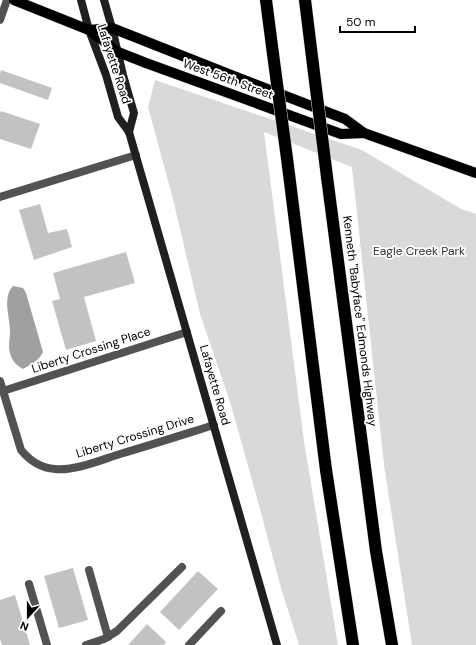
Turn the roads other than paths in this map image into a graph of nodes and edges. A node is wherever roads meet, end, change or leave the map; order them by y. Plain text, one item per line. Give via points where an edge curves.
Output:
1 (7, 0) edge
2 (14, 0) edge
3 (81, 0) edge
4 (104, 0) edge
5 (266, 0) edge
6 (305, 0) edge
7 (0, 20) edge
8 (112, 28) junction
9 (89, 30) junction
10 (118, 52) junction
11 (129, 132) junction
12 (364, 133) junction
13 (136, 155) junction
14 (476, 173) edge
15 (0, 197) edge
16 (187, 332) junction
17 (0, 381) edge
18 (3, 391) junction
19 (214, 425) junction
20 (182, 567) dead end
21 (89, 570) dead end
22 (29, 584) dead end
23 (221, 611) dead end
24 (108, 637) junction
25 (91, 644) edge
26 (47, 645) edge
27 (189, 645) edge
28 (277, 645) edge
29 (354, 645) edge
30 (392, 645) edge

1 - 7 street
2 - 9 main road, West 56th Street
3 - 9 main road, Lafayette Road
4 - 8 main road, Lafayette Road
5 - 29 highway, bridge via 326,470
6 - 30 highway, Kenneth "Babyface" Edmonds Highway, bridge via 375,543
8 - 9 main road, West 56th Street
8 - 10 main road, Lafayette Road
8 - 12 main road, West 56th Street via 345,119
9 - 10 main road, West 56th Street
9 - 11 main road, Lafayette Road via 118,117
10 - 11 main road, Lafayette Road via 134,113
10 - 12 main road, West 56th Street via 341,134
11 - 13 main road, Lafayette Road
12 - 14 main road, West 56th Street
13 - 15 street
13 - 16 main road, Lafayette Road
16 - 18 street, Liberty Crossing Place
16 - 19 main road, Lafayette Road
17 - 18 street, Liberty Crossing Drive
18 - 19 street, Liberty Crossing Drive via 21,450 36,464 56,470 84,465
19 - 28 main road, Lafayette Road
20 - 24 street
21 - 24 street
22 - 26 street
23 - 27 street
24 - 25 street

